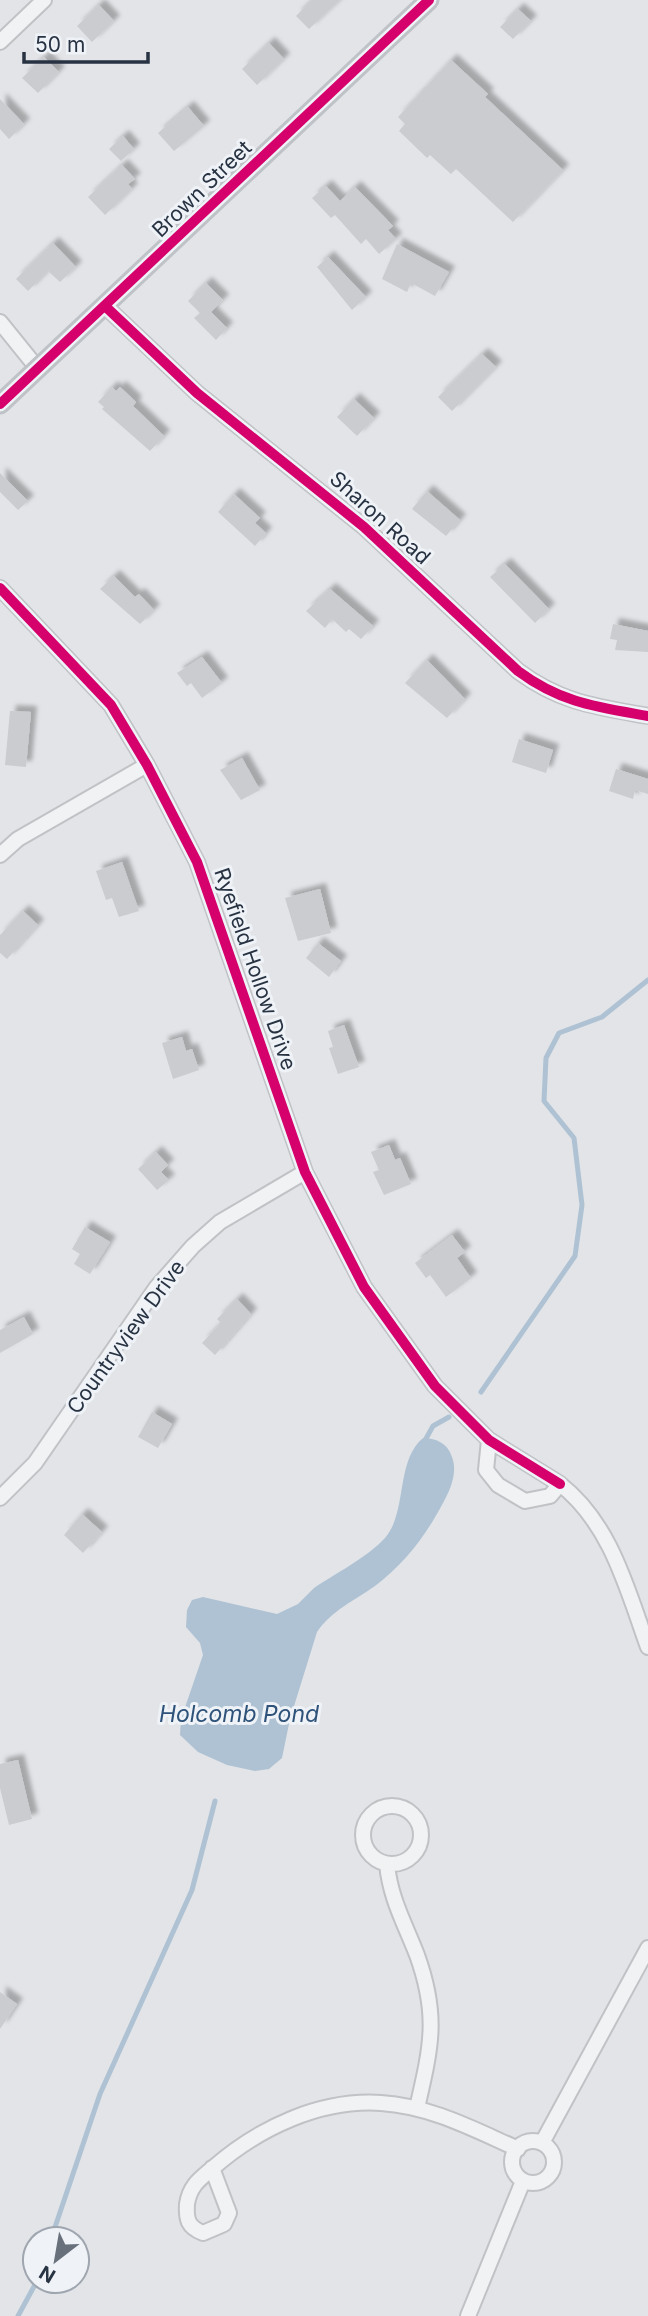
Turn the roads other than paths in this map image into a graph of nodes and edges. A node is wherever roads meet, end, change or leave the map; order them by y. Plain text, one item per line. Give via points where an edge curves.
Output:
1 (44, 0) edge
2 (429, 0) edge
3 (0, 41) edge
4 (106, 307) junction
5 (0, 322) edge
6 (38, 369) junction
7 (0, 404) edge
8 (0, 588) edge
9 (648, 716) edge
10 (147, 765) junction
11 (0, 855) edge
12 (305, 1172) junction
13 (489, 1440) junction
14 (560, 1485) junction
15 (0, 1498) edge
16 (648, 1647) edge
17 (387, 1864) junction
18 (648, 1948) edge
19 (417, 2108) junction
20 (542, 2143) junction
21 (517, 2149) junction
22 (212, 2168) dead end
23 (523, 2181) junction
24 (468, 2316) edge

1 - 3 street
2 - 4 street, Brown Street
4 - 6 street, Brown Street
4 - 9 street, Sharon Road via 197,393 364,527 540,688 587,706
5 - 6 street
6 - 7 street, Brown Street
8 - 10 street, Ryefield Hollow Drive via 111,705
10 - 11 street via 18,839
10 - 12 street, Ryefield Hollow Drive via 197,862
12 - 13 street, Ryefield Hollow Drive via 364,1287 435,1386
12 - 15 street, Countryview Drive via 220,1223 193,1246 156,1288 35,1463
13 - 14 street, Ryefield Hollow Drive
13 - 14 street via 486,1470 498,1485 525,1501 550,1496
14 - 16 street, Ryefield Hollow Drive via 581,1500 613,1552
17 - 17 street via 405,1862 422,1840 418,1821 405,1808 376,1811 364,1826 370,1854
17 - 19 street via 394,1901 430,2001 432,2041
18 - 20 street
19 - 21 street
19 - 22 street via 379,2103 323,2109 260,2132
20 - 21 street via 529,2142
20 - 23 street via 554,2159 551,2173 541,2181
21 - 23 street via 514,2168
23 - 24 street

